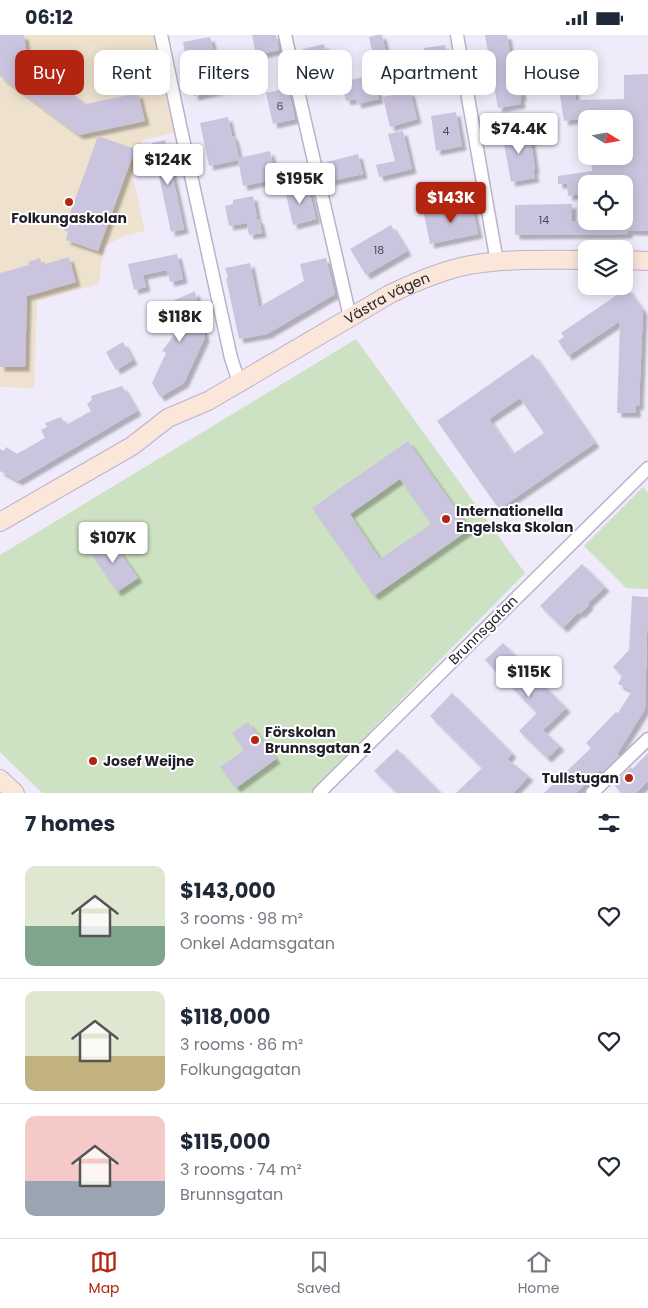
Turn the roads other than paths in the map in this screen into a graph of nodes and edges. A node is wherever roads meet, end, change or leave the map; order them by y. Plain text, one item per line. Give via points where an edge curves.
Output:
1 (161, 35) edge
2 (285, 35) edge
3 (458, 35) edge
4 (578, 260) edge
5 (633, 260) edge
6 (648, 261) edge
7 (498, 262) junction
8 (350, 317) junction
9 (239, 382) junction
10 (648, 468) edge
11 (0, 522) edge
12 (648, 739) edge
13 (0, 779) edge
14 (16, 793) edge
15 (319, 793) edge
16 (592, 793) edge

1 - 9 street via 231,358
2 - 8 street
3 - 7 street
4 - 7 main road, Västra vägen
5 - 6 main road
7 - 8 main road, Västra vägen via 470,265 428,277
8 - 9 main road, Västra vägen
9 - 11 main road, Västra vägen via 208,401 168,419 132,446
10 - 15 street, Brunnsgatan
12 - 16 street
13 - 14 main road

